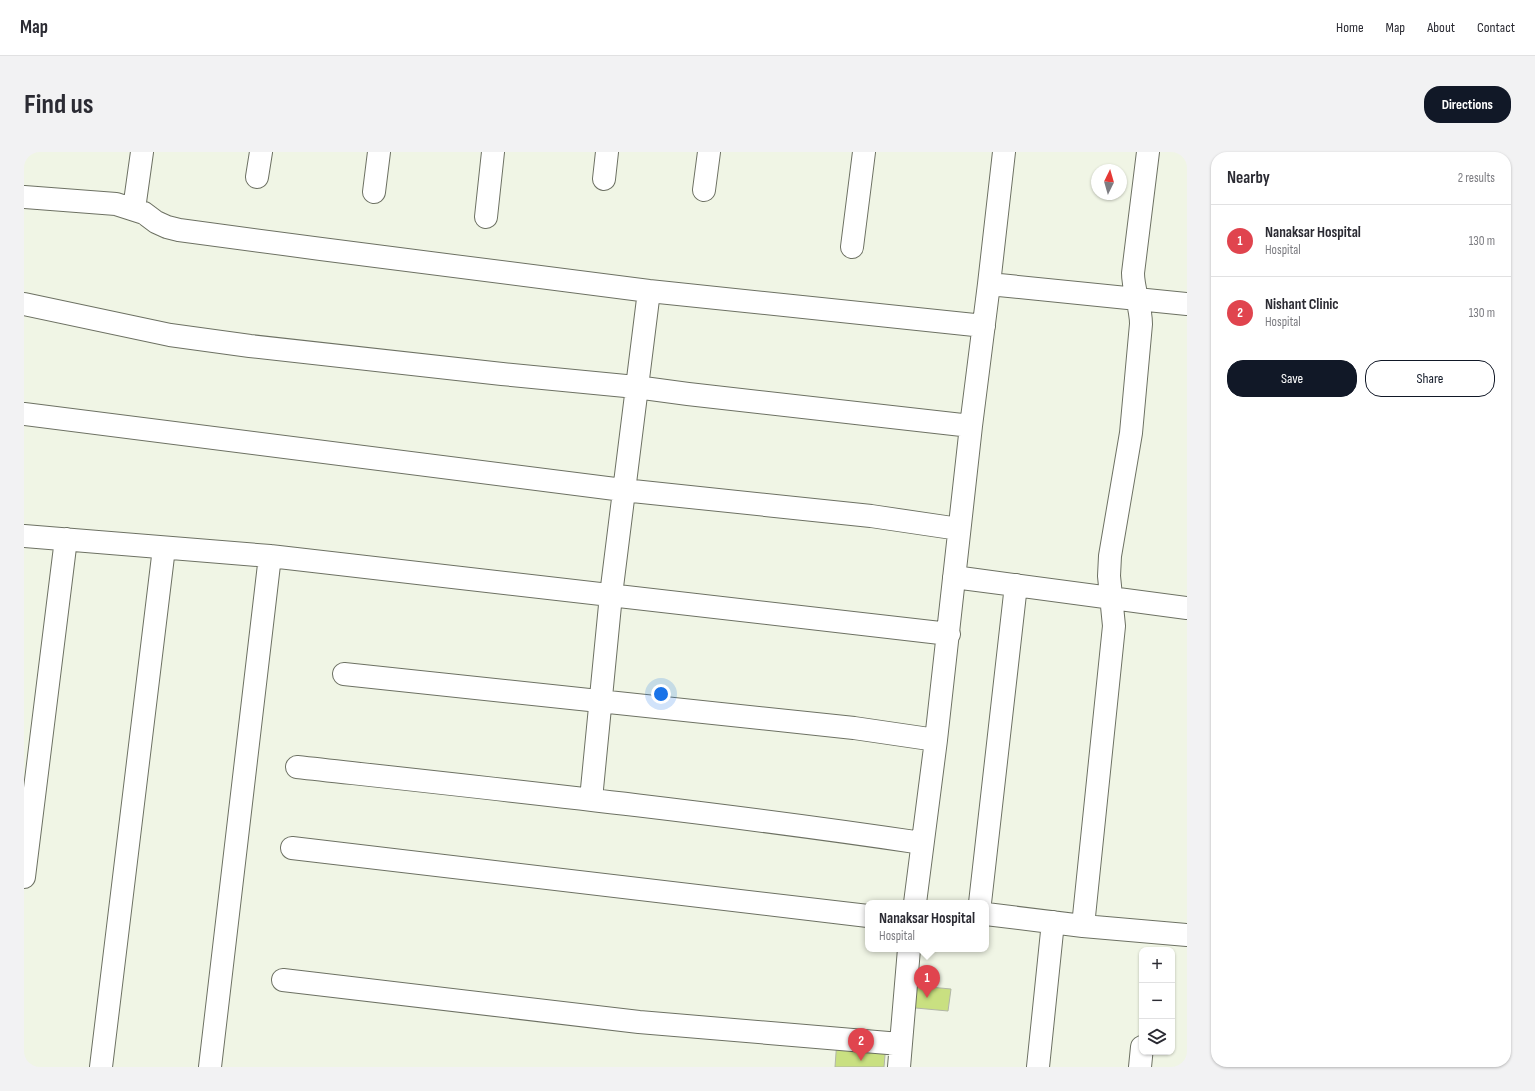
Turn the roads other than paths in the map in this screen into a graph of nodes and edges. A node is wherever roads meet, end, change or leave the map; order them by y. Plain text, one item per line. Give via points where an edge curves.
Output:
1 (142, 152) edge
2 (261, 152) edge
3 (379, 152) edge
4 (493, 152) edge
5 (607, 152) edge
6 (709, 152) edge
7 (864, 152) edge
8 (1004, 152) edge
9 (1148, 152) edge
10 (257, 177) dead end
11 (604, 179) dead end
12 (704, 190) dead end
13 (374, 192) dead end
14 (24, 196) edge
15 (134, 209) junction
16 (486, 217) dead end
17 (852, 247) dead end
18 (989, 284) junction
19 (649, 291) junction
20 (1137, 298) junction
21 (24, 304) edge
22 (1187, 304) edge
23 (984, 326) junction
24 (636, 387) junction
25 (24, 414) edge
26 (971, 426) junction
27 (623, 490) junction
28 (960, 529) junction
29 (24, 536) edge
30 (66, 539) junction
31 (164, 548) junction
32 (270, 556) junction
33 (954, 577) junction
34 (1016, 585) junction
35 (611, 595) junction
36 (1110, 597) junction
37 (1187, 608) edge
38 (949, 634) junction
39 (344, 674) dead end
40 (599, 702) junction
41 (936, 740) junction
42 (297, 767) dead end
43 (591, 799) junction
44 (922, 843) junction
45 (292, 848) dead end
46 (24, 877) edge
47 (915, 900) edge
48 (980, 900) edge
49 (989, 914) edge
50 (865, 916) edge
51 (1053, 922) junction
52 (1084, 926) junction
53 (1187, 935) edge
54 (1153, 941) edge
55 (909, 952) edge
56 (283, 980) dead end
57 (900, 1044) junction
58 (1141, 1055) edge
59 (101, 1067) edge
60 (210, 1067) edge
61 (213, 1067) edge
62 (899, 1067) edge
63 (1038, 1067) edge
64 (1140, 1067) edge

1 - 15 street
2 - 10 street
3 - 13 street
4 - 16 street
5 - 11 street
6 - 12 street
7 - 17 street
8 - 18 street
9 - 20 street via 1132,273
14 - 15 street via 116,204
15 - 19 street via 156,222 179,230
18 - 20 street
18 - 23 street
19 - 23 street
19 - 24 street
20 - 22 street
20 - 36 street via 1141,324 1132,426 1110,556
21 - 24 street via 170,334 250,346
23 - 26 street
24 - 26 street
24 - 27 street
25 - 27 street
26 - 28 street
27 - 28 street via 871,516
27 - 35 street
28 - 33 street
29 - 30 street
30 - 31 street
30 - 46 street
31 - 32 street
31 - 59 street
32 - 35 street
32 - 60 street
33 - 34 street
33 - 38 street
34 - 36 street
34 - 48 street
35 - 38 street
35 - 40 street
36 - 37 street
36 - 52 street via 1114,626
38 - 41 street
39 - 40 street
40 - 41 street via 854,728
40 - 43 street
41 - 44 street
42 - 43 street
43 - 44 street
44 - 47 street
45 - 50 street
49 - 51 street
51 - 52 street
51 - 63 street
52 - 54 street
53 - 54 street
55 - 57 street
56 - 57 street via 639,1022
57 - 62 street
58 - 64 street
60 - 61 street

